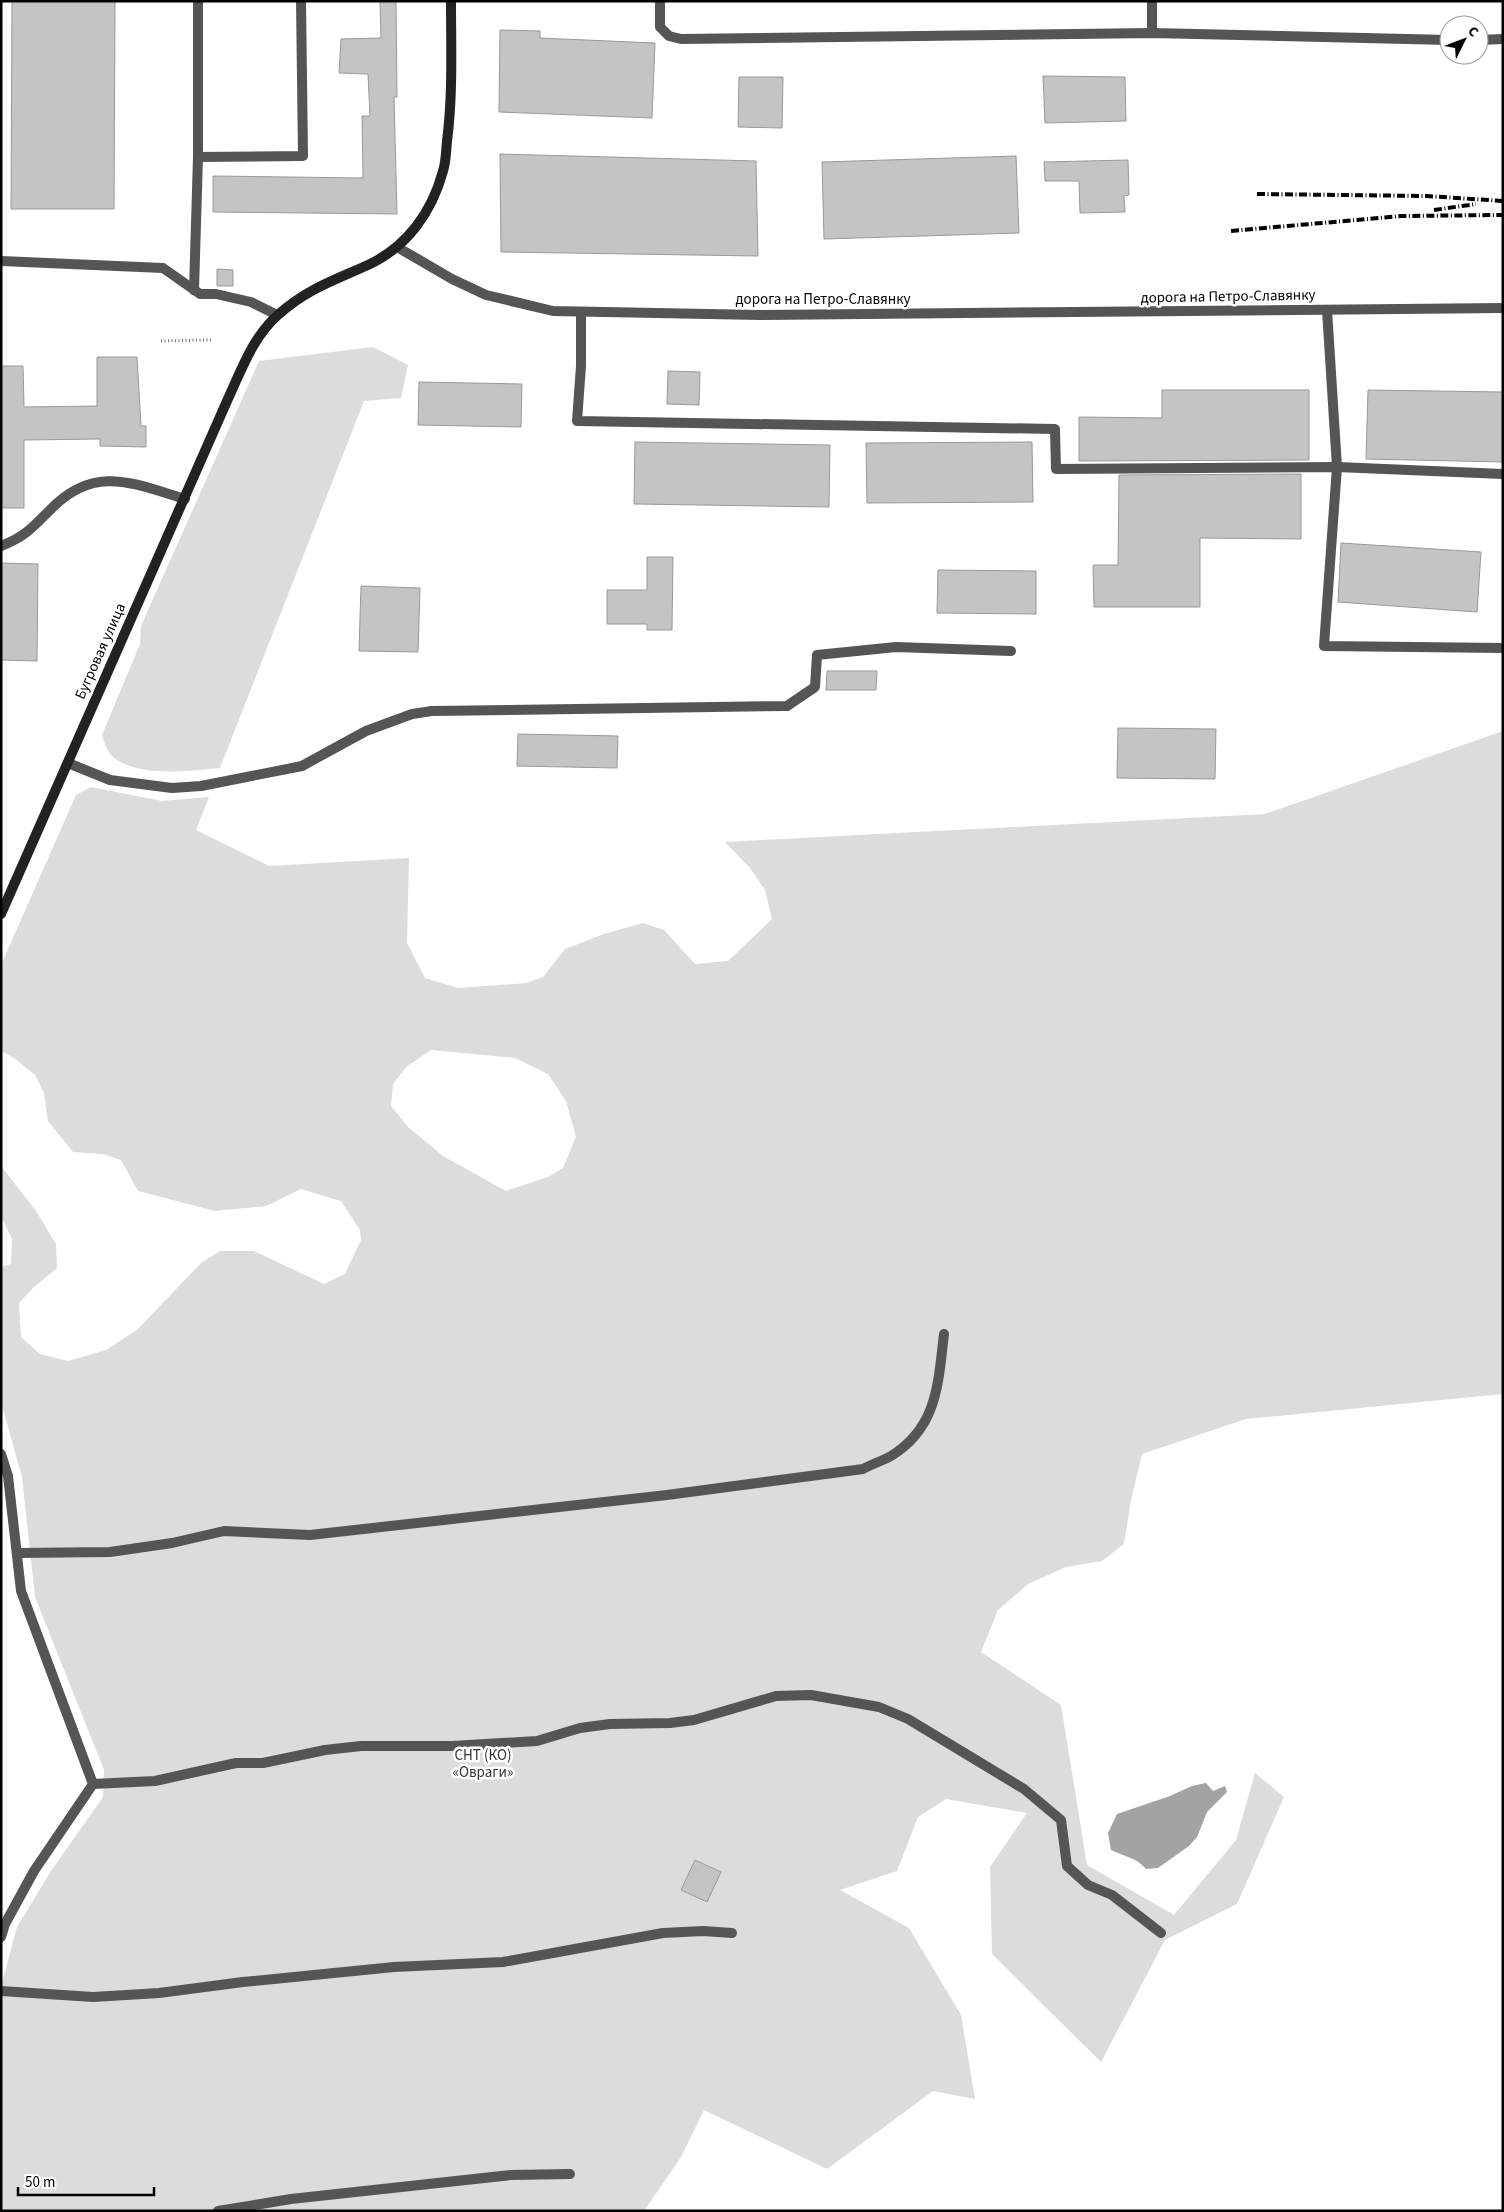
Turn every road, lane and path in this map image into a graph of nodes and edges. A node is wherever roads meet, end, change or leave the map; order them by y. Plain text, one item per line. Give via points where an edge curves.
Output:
1 (198, 1) edge
2 (301, 1) edge
3 (452, 1) edge
4 (660, 1) edge
5 (1152, 1) edge
6 (1152, 33) junction
7 (1503, 39) edge
8 (1439, 40) edge
9 (1489, 40) edge
10 (198, 157) junction
11 (397, 247) junction
12 (1, 261) edge
13 (194, 290) junction
14 (1503, 308) edge
15 (1327, 310) junction
16 (581, 312) junction
17 (277, 315) junction
18 (211, 340) dead end
19 (161, 341) dead end
20 (1337, 467) junction
21 (1503, 474) edge
22 (185, 499) junction
23 (1, 546) edge
24 (1503, 648) edge
25 (1011, 651) dead end
26 (68, 763) junction
27 (1, 914) edge
28 (944, 1334) dead end
29 (1, 1454) edge
30 (17, 1553) junction
31 (93, 1784) junction
32 (732, 1933) dead end
33 (1161, 1933) dead end
34 (1, 1937) edge
35 (1, 1991) edge
36 (570, 2174) dead end
37 (218, 2211) edge

1 - 10 street
2 - 10 street via 303,156
3 - 11 street via 450,115 444,170 432,202 417,227
4 - 6 street via 660,27 669,36 681,39
5 - 6 street
6 - 8 street
7 - 9 street
10 - 13 street
11 - 16 street, дорога на Петро-Славянку via 486,295 554,311
11 - 17 street via 369,265 321,284
12 - 13 street via 163,268
13 - 17 street via 200,294 251,302
14 - 15 street, дорога на Петро-Славянку
15 - 16 street, дорога на Петро-Славянку via 760,316
15 - 20 street
16 - 20 street via 577,422 1055,429 1056,469
17 - 22 street, Бугровая улица via 256,341
18 - 19 path
20 - 21 street
20 - 24 street via 1324,646
22 - 23 street via 124,481 101,481 74,489 33,529
22 - 26 street, Бугровая улица
25 - 26 street via 896,648 817,655 815,687 787,706 432,711 412,714 366,731 302,766 201,786 172,788 110,780
26 - 27 street, Бугровая улица
28 - 30 street via 931,1412 915,1437 891,1456 863,1469 310,1535 224,1531 110,1552
29 - 30 street via 8,1476
30 - 31 street via 21,1591
31 - 33 street via 155,1781 236,1763 263,1763 361,1746 462,1746 538,1741 580,1728 694,1720 776,1696 811,1696 879,1707 908,1719 1024,1789 1061,1820 1067,1866 1088,1885 1112,1896
31 - 34 street via 34,1871
32 - 35 street via 663,1933 503,1962 394,1967 159,1993 93,1997
36 - 37 street via 511,2176 291,2199

